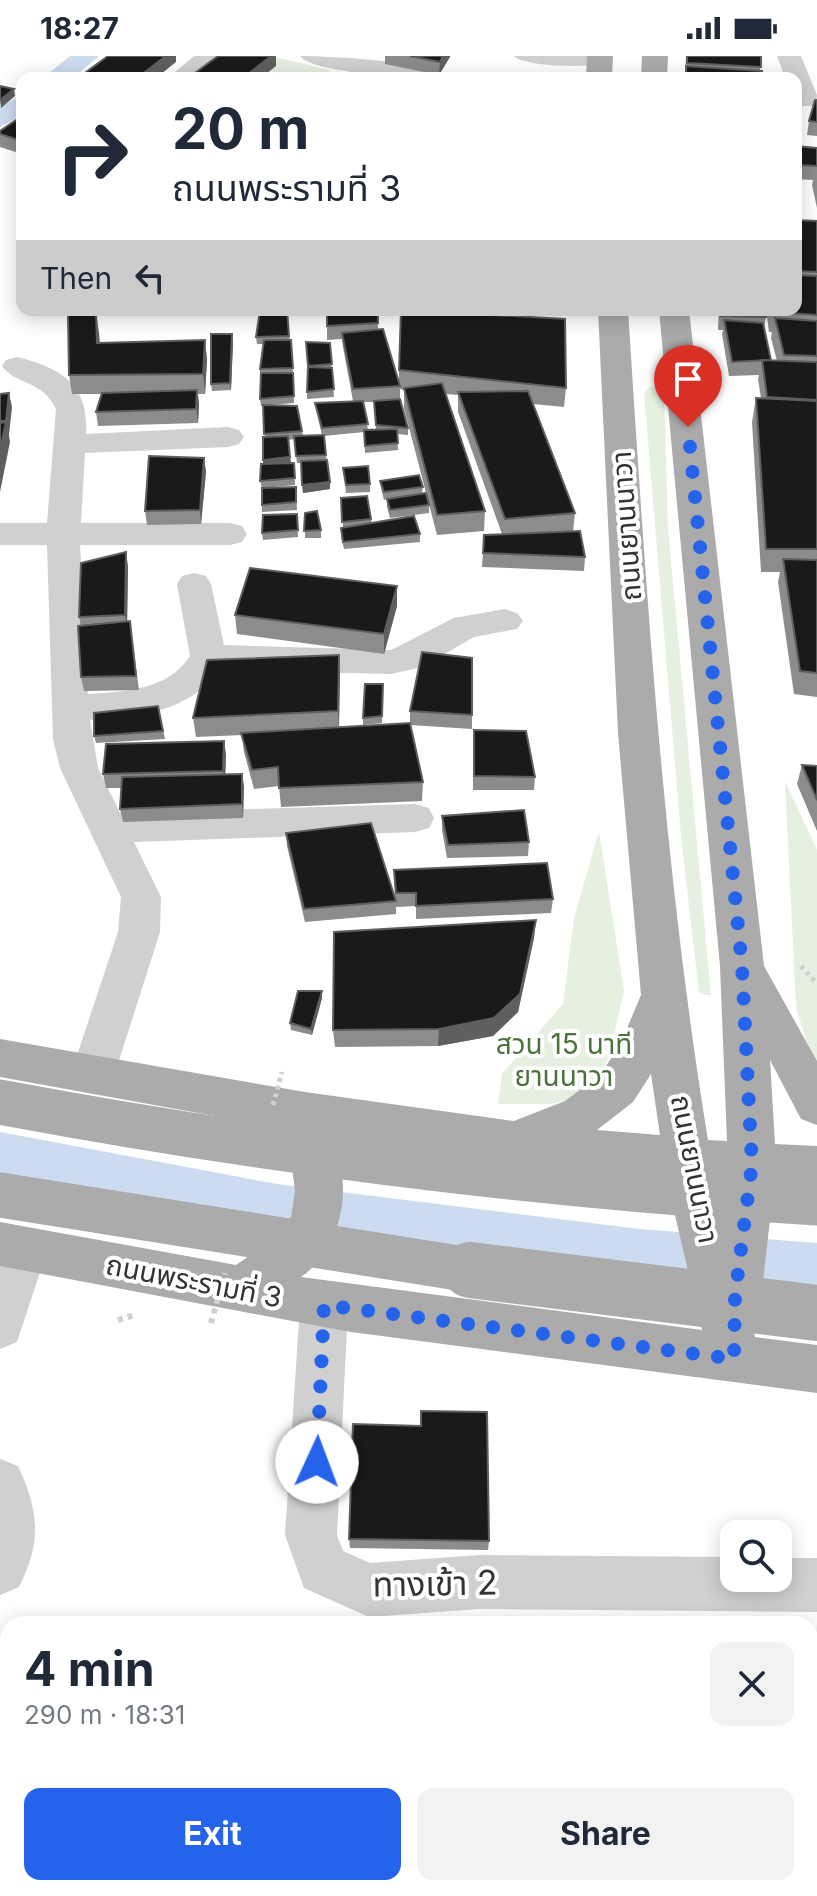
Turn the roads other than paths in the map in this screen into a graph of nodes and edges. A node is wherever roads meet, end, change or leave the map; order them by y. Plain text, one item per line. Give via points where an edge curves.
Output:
1 (209, 56) edge
2 (312, 56) edge
3 (526, 56) edge
4 (600, 64) edge
5 (188, 72) edge
6 (392, 72) edge
7 (802, 88) edge
8 (807, 101) dead end
9 (613, 316) edge
10 (653, 316) edge
11 (675, 316) edge
12 (616, 359) junction
13 (17, 366) dead end
14 (228, 437) dead end
15 (72, 444) junction
16 (230, 534) dead end
17 (63, 536) junction
18 (2, 549) edge
19 (194, 584) dead end
20 (505, 621) dead end
21 (208, 657) junction
22 (69, 709) junction
23 (415, 818) dead end
24 (110, 828) junction
25 (742, 966) junction
26 (665, 991) junction
27 (0, 1058) edge
28 (92, 1076) junction
29 (0, 1102) edge
30 (817, 1105) edge
31 (284, 1112) junction
32 (511, 1141) junction
33 (686, 1156) junction
34 (752, 1164) junction
35 (817, 1167) edge
36 (0, 1195) edge
37 (817, 1203) edge
38 (723, 1214) junction
39 (12, 1246) edge
40 (239, 1291) junction
41 (324, 1305) junction
42 (817, 1313) edge
43 (0, 1326) edge
44 (734, 1359) junction
45 (817, 1369) edge
46 (0, 1484) edge
47 (0, 1568) edge
48 (817, 1585) edge

1 - 5 street
2 - 6 street
3 - 4 street
7 - 8 street
9 - 12 main road, ถนนยานนาวา
10 - 12 main road via 659,362 655,370 633,375
11 - 25 main road, ถนนยานนาวา
12 - 26 main road, ถนนยานนาวา via 650,872
13 - 15 street via 46,375 67,396
14 - 15 street
15 - 17 street
16 - 17 street
17 - 18 street
17 - 22 street
19 - 21 street
20 - 21 street via 466,626 409,658 391,662
21 - 22 street via 184,689 162,698
22 - 24 street via 79,768
23 - 24 street
24 - 28 street via 141,897 139,932
25 - 30 main road
25 - 34 main road, ถนนยานนาวา
26 - 32 main road via 637,1062 615,1094 572,1122
26 - 33 main road, ถนนยานนาวา
27 - 28 main road
28 - 31 main road
29 - 37 main road, bridge via 371,1164 597,1189
31 - 32 main road
31 - 40 main road via 314,1155 317,1207 295,1253
32 - 33 main road
33 - 34 main road
33 - 38 main road, ถนนยานนาวา
34 - 35 main road
34 - 38 main road, ถนนยานนาวา
36 - 42 main road, ถนนพระรามที่ 3, bridge via 499,1275
38 - 44 main road, ถนนยานนาวา
39 - 40 main road, ถนนพระรามที่ 3
39 - 43 street
40 - 41 main road, ถนนพระรามที่ 3
41 - 44 main road, ถนนพระรามที่ 3
41 - 48 street, ทางเข้า 2 via 311,1535 323,1569 369,1590 479,1582
44 - 45 main road, ถนนพระรามที่ 3
46 - 47 street via 10,1507 12,1533

